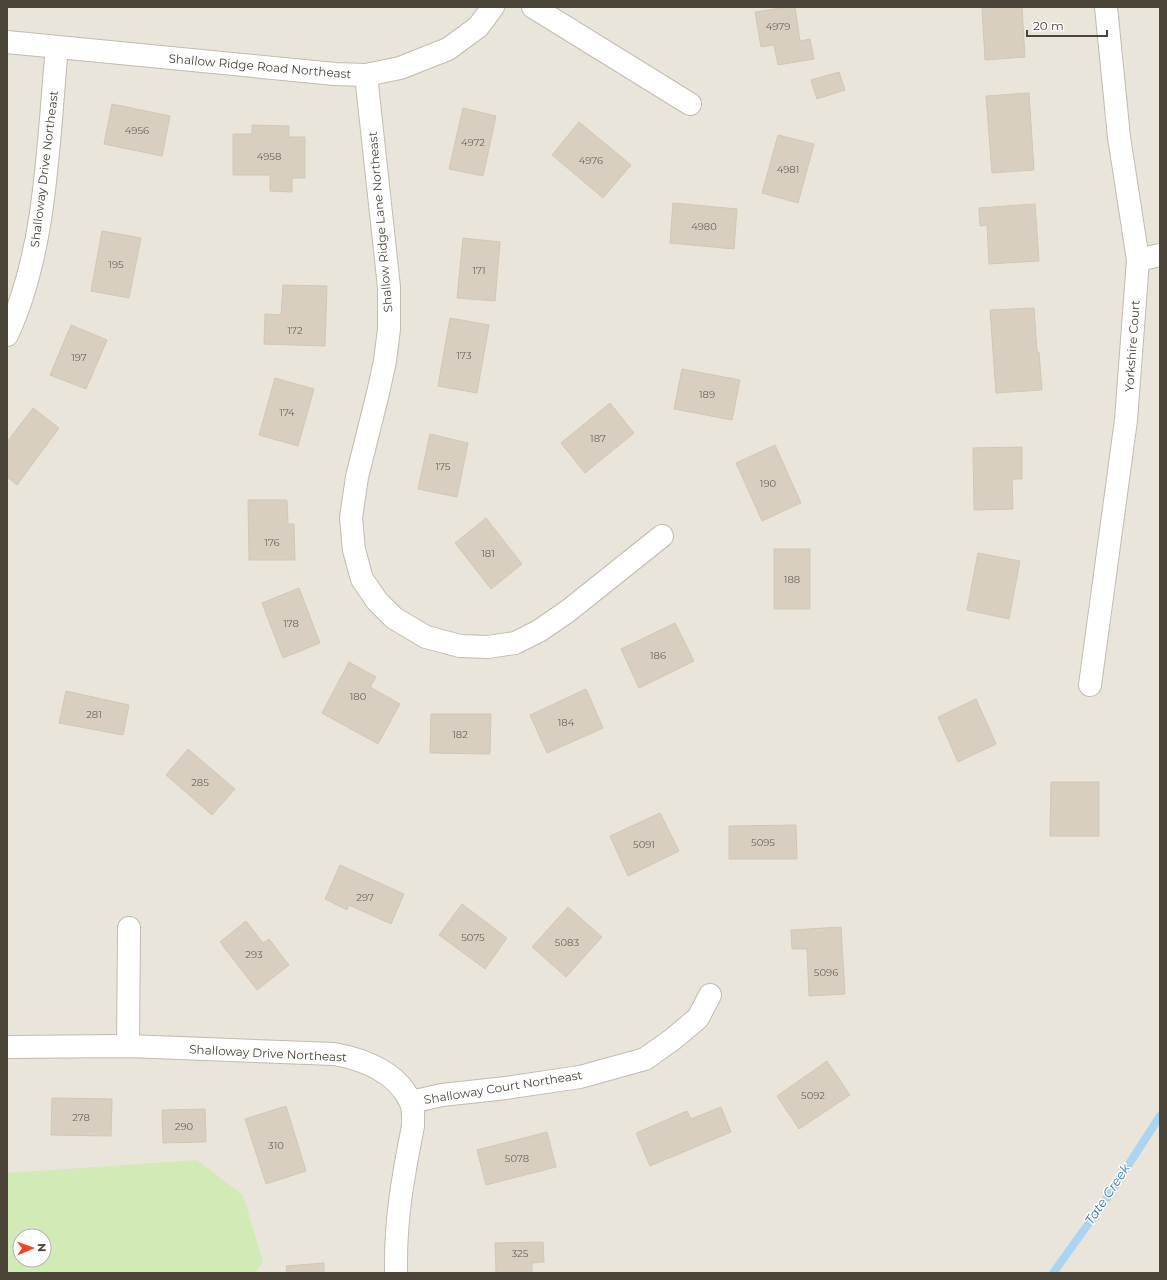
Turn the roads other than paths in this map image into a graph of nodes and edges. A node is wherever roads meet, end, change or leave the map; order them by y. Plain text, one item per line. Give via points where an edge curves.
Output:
1 (493, 7) edge
2 (533, 7) edge
3 (1106, 7) edge
4 (7, 42) edge
5 (57, 47) junction
6 (366, 74) junction
7 (690, 104) dead end
8 (1160, 255) edge
9 (1138, 260) junction
10 (7, 335) edge
11 (662, 536) dead end
12 (1090, 685) dead end
13 (129, 928) dead end
14 (710, 995) dead end
15 (128, 1046) junction
16 (7, 1047) edge
17 (411, 1102) junction
18 (396, 1273) edge

1 - 6 street, Shallow Ridge Road Northeast via 478,27 448,49 400,68
2 - 7 street
3 - 9 street, Yorkshire Court via 1120,137
4 - 5 street, Shallow Ridge Road Northeast
5 - 6 street, Shallow Ridge Road Northeast via 334,74
5 - 10 street, Shalloway Drive Northeast via 36,246 16,316
6 - 11 street, Shallow Ridge Lane Northeast via 388,287 389,329 385,361 357,477 351,518 354,550 362,579 377,601 394,618 426,637 460,646 488,647 515,643 539,631
8 - 9 street
9 - 12 street, Yorkshire Court via 1126,420
13 - 15 street
14 - 17 street, Shalloway Court Northeast via 698,1018 673,1040 645,1059 580,1077
15 - 16 street, Shalloway Drive Northeast
15 - 17 street, Shalloway Drive Northeast via 334,1054 353,1058 384,1072 404,1091
17 - 18 street via 413,1126 398,1204

